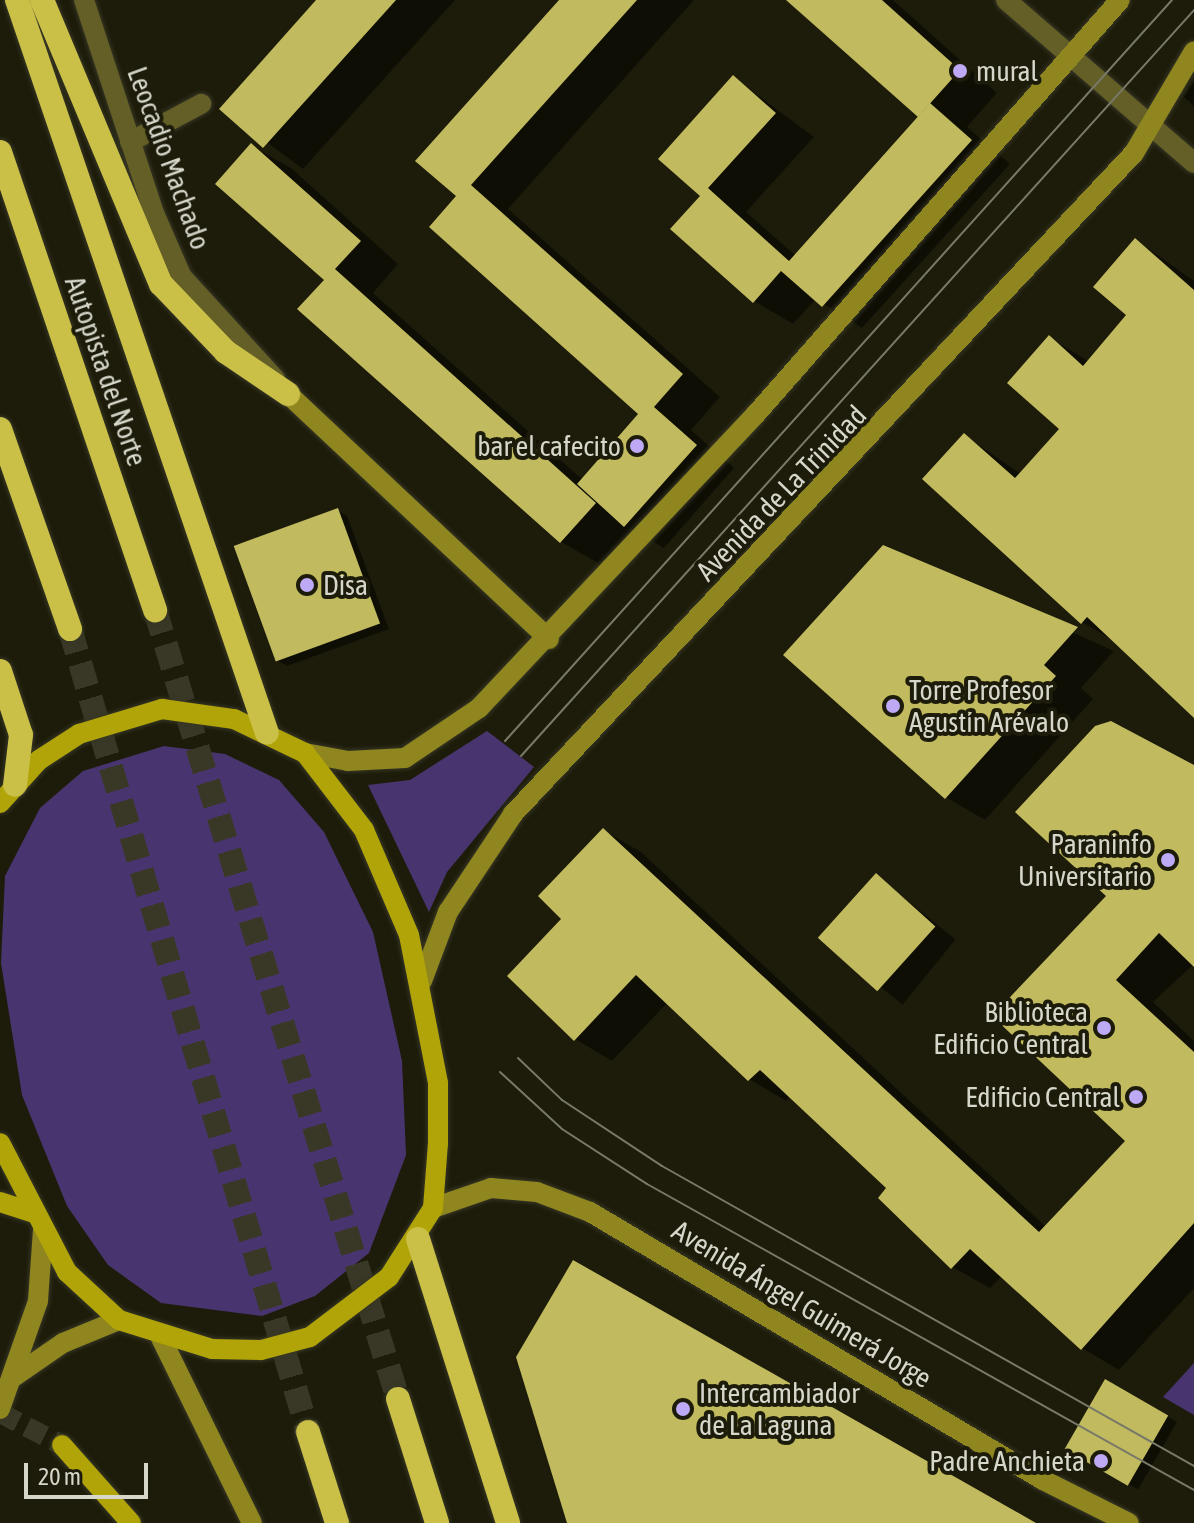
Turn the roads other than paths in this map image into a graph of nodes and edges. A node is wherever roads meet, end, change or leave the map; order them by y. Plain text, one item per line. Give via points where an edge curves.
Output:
1 (17, 0) edge
2 (42, 0) edge
3 (84, 0) edge
4 (1006, 0) edge
5 (1120, 0) edge
6 (1194, 51) edge
7 (1070, 55) junction
8 (201, 104) dead end
9 (1150, 122) junction
10 (130, 142) junction
11 (0, 152) edge
12 (1194, 163) edge
13 (288, 394) junction
14 (0, 429) edge
15 (155, 610) tunnel mouth
16 (70, 629) tunnel mouth
17 (549, 639) junction
18 (0, 671) edge
19 (267, 733) junction
20 (305, 753) junction
21 (5, 793) edge
22 (422, 981) junction
23 (0, 1143) edge
24 (0, 1202) edge
25 (433, 1208) junction
26 (38, 1221) junction
27 (418, 1239) junction
28 (119, 1320) junction
29 (161, 1338) junction
30 (12, 1378) junction
31 (398, 1399) tunnel mouth
32 (0, 1409) edge
33 (308, 1432) tunnel mouth
34 (62, 1445) tunnel mouth
35 (131, 1523) edge
36 (252, 1523) edge
37 (337, 1523) edge
38 (437, 1523) edge
39 (508, 1523) edge
40 (1129, 1523) edge

1 - 19 highway
2 - 13 highway via 161,284 226,352
3 - 10 street, Leocadio Machado
4 - 7 street
5 - 7 main road
6 - 9 main road, Avenida de La Trinidad
7 - 9 street
7 - 17 main road
8 - 10 street
9 - 12 street
9 - 22 main road, Avenida de La Trinidad via 1134,153 942,365 513,814 448,912
10 - 13 street, Leocadio Machado via 182,277
11 - 15 highway, Autopista del Norte
13 - 17 main road
14 - 16 highway
17 - 20 main road via 479,708 405,758 348,761
18 - 21 highway via 21,735
19 - 20 main road
19 - 21 main road via 207,713 162,709 115,718 39,760
20 - 22 main road via 364,830
22 - 25 main road via 438,1083
23 - 26 main road
24 - 26 main road
25 - 27 main road
25 - 40 main road, Avenida Ángel Guimerá Jorge via 491,1188 537,1192 590,1212 1043,1480
26 - 28 main road via 67,1272
26 - 30 main road via 38,1301
27 - 29 main road via 354,1309 310,1337 261,1350
27 - 39 highway
28 - 29 main road
28 - 30 main road via 63,1343
29 - 36 main road
30 - 32 main road
31 - 38 highway
33 - 37 highway
34 - 35 main road via 91,1470

